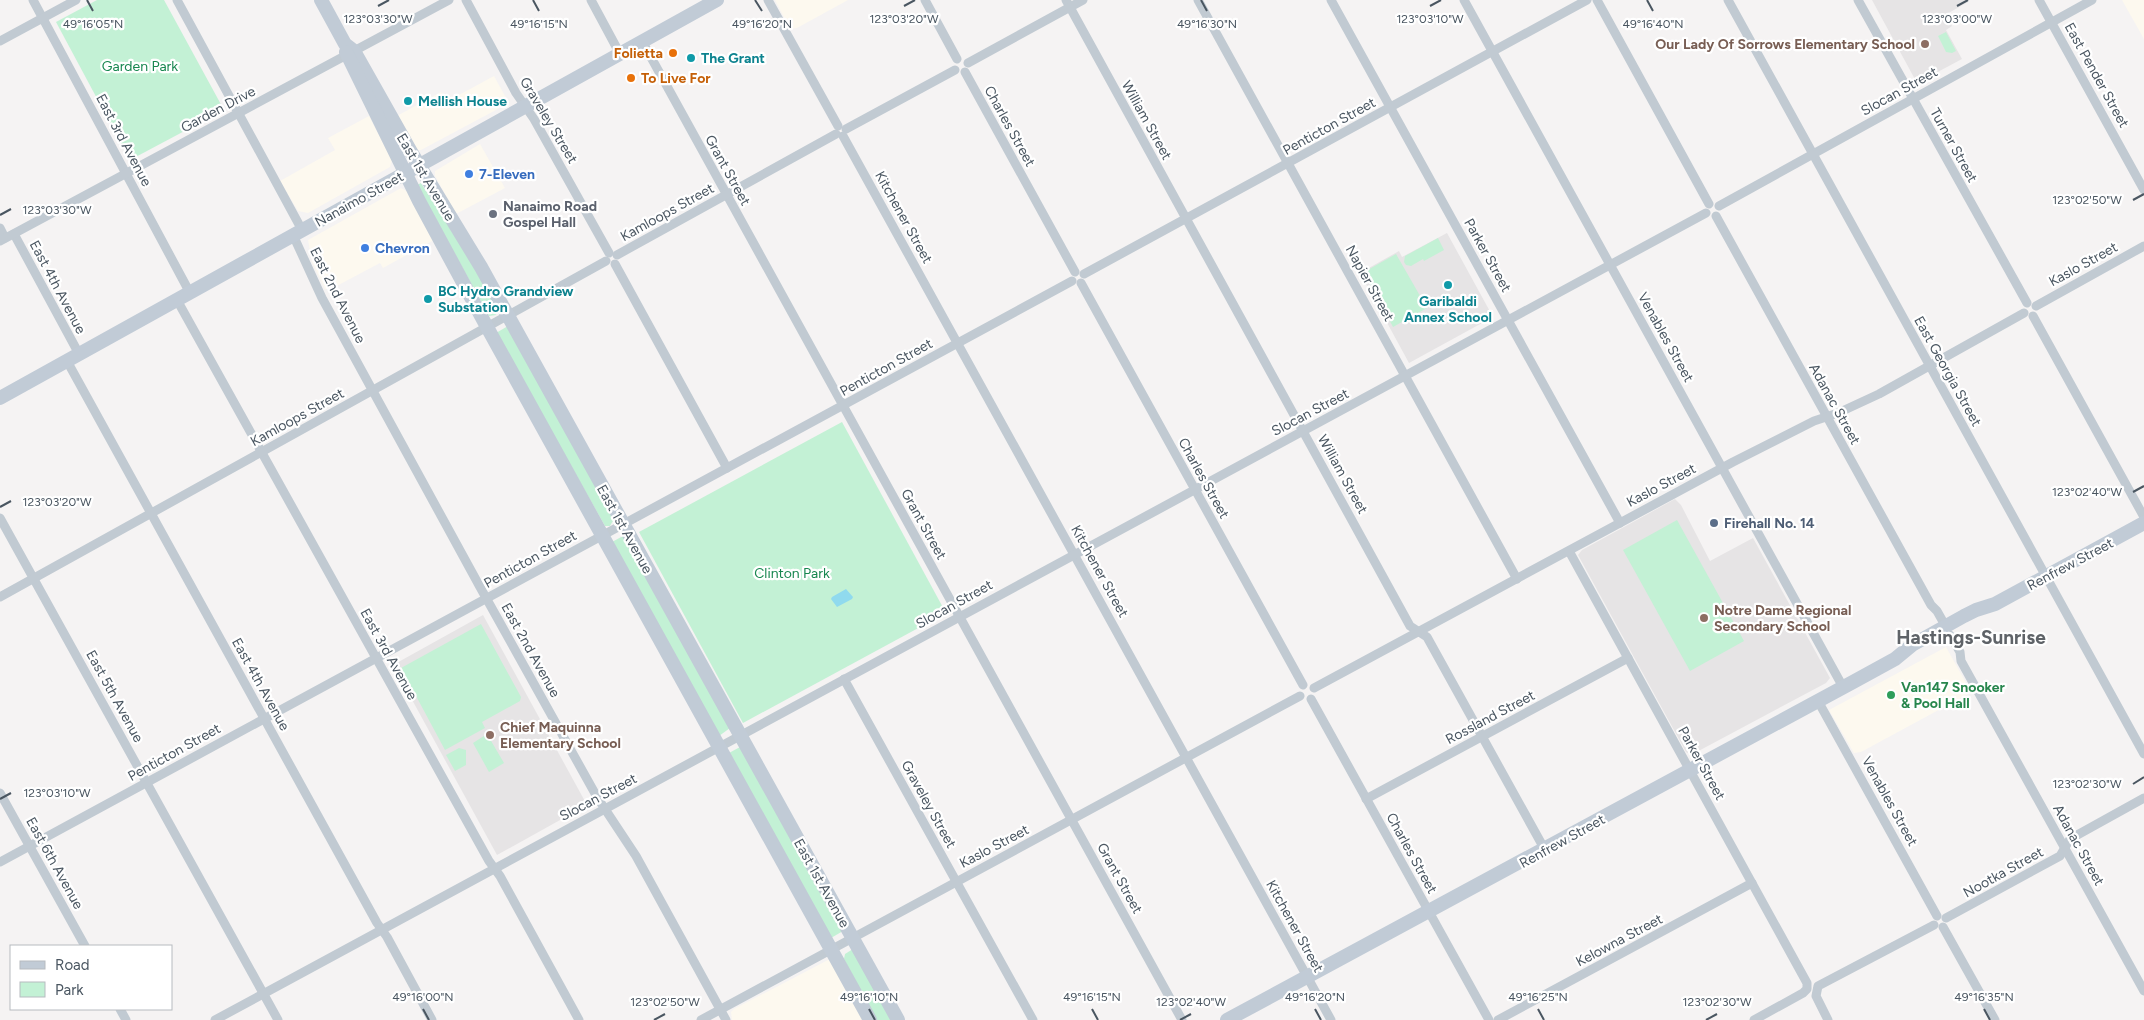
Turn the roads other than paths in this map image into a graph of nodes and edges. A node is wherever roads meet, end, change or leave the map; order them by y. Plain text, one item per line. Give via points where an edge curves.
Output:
1 (33, 0) edge
2 (76, 0) edge
3 (177, 0) edge
4 (322, 0) edge
5 (449, 0) edge
6 (466, 0) edge
7 (591, 0) edge
8 (717, 0) edge
9 (768, 0) edge
10 (925, 0) edge
11 (1083, 0) edge
12 (1198, 0) edge
13 (1331, 0) edge
14 (1464, 0) edge
15 (1587, 0) edge
16 (1598, 0) edge
17 (1728, 0) edge
18 (1858, 0) edge
19 (2040, 0) edge
20 (2092, 0) edge
21 (1068, 4) edge
22 (43, 18) junction
23 (2052, 22) junction
24 (0, 41) edge
25 (642, 42) junction
26 (348, 50) junction
27 (1493, 52) junction
28 (620, 54) junction
29 (958, 59) junction
30 (968, 63) junction
31 (955, 70) junction
32 (965, 72) junction
33 (1913, 99) junction
34 (525, 106) junction
35 (1391, 108) junction
36 (238, 114) junction
37 (841, 131) junction
38 (1813, 155) junction
39 (1289, 164) junction
40 (419, 166) junction
41 (126, 173) junction
42 (405, 173) junction
43 (2144, 190) edge
44 (726, 195) junction
45 (1709, 204) junction
46 (1719, 206) junction
47 (1706, 213) junction
48 (1716, 216) junction
49 (1186, 220) junction
50 (0, 228) edge
51 (298, 233) junction
52 (6, 237) edge
53 (2144, 246) edge
54 (612, 258) junction
55 (1610, 265) junction
56 (1078, 277) junction
57 (190, 292) junction
58 (177, 300) junction
59 (2031, 305) junction
60 (2024, 313) junction
61 (507, 315) junction
62 (2033, 316) junction
63 (1508, 320) junction
64 (487, 327) junction
65 (957, 343) junction
66 (73, 357) junction
67 (1929, 365) junction
68 (1405, 376) junction
69 (373, 392) junction
70 (0, 398) edge
71 (843, 406) junction
72 (1827, 416) junction
73 (1304, 431) junction
74 (262, 452) junction
75 (727, 468) junction
76 (1722, 468) junction
77 (1195, 489) junction
78 (151, 513) junction
79 (2144, 516) edge
80 (0, 518) edge
81 (1620, 523) junction
82 (2144, 523) edge
83 (623, 525) junction
84 (602, 536) junction
85 (1569, 551) junction
86 (1075, 554) junction
87 (2046, 577) junction
88 (34, 578) junction
89 (1517, 579) junction
90 (0, 596) edge
91 (487, 599) junction
92 (960, 617) junction
93 (1420, 632) junction
94 (1946, 632) junction
95 (376, 658) junction
96 (1628, 658) junction
97 (844, 679) junction
98 (1303, 685) junction
99 (1843, 687) junction
100 (1314, 688) junction
101 (1300, 696) junction
102 (1311, 699) junction
103 (1818, 701) junction
104 (264, 718) junction
105 (739, 736) junction
106 (1484, 736) junction
107 (719, 747) junction
108 (2144, 754) edge
109 (1186, 757) junction
110 (1690, 770) junction
111 (147, 782) junction
112 (0, 793) edge
113 (2144, 798) edge
114 (1366, 799) junction
115 (605, 808) junction
116 (1071, 819) junction
117 (30, 847) junction
118 (2065, 848) junction
119 (1545, 850) junction
120 (0, 862) edge
121 (494, 868) junction
122 (956, 882) junction
123 (1752, 883) junction
124 (1429, 912) junction
125 (1940, 921) junction
126 (382, 930) junction
127 (853, 939) junction
128 (84, 945) edge
129 (831, 950) junction
130 (1307, 976) junction
131 (1811, 990) junction
132 (2144, 991) edge
133 (264, 994) junction
134 (720, 1010) junction
135 (215, 1020) edge
136 (278, 1020) edge
137 (432, 1020) edge
138 (579, 1020) edge
139 (701, 1020) edge
140 (726, 1020) edge
141 (870, 1020) edge
142 (898, 1020) edge
143 (1033, 1020) edge
144 (1182, 1020) edge
145 (1227, 1020) edge
146 (1331, 1020) edge
147 (1489, 1020) edge
148 (1498, 1020) edge
149 (1754, 1020) edge
150 (1828, 1020) edge
151 (1995, 1020) edge

1 - 22 street, East 3rd Avenue
2 - 22 street
3 - 36 street, East 2nd Avenue
4 - 26 main road, East 1st Avenue
5 - 26 street, Garden Drive
6 - 34 street, Graveley Street
7 - 28 street
8 - 25 main road, Nanaimo Street
9 - 37 street, Kitchener Street
10 - 29 street
11 - 21 street
12 - 39 street, Napier Street
13 - 35 street, Parker Street
14 - 27 street, Venables Street
15 - 27 street, Penticton Street
16 - 45 street
17 - 38 street, East Georgia Street
18 - 33 street, Turner Street
19 - 23 street, East Pender Street
20 - 23 street, Slocan Street
21 - 30 street
21 - 49 street, William Street
22 - 24 street
22 - 41 street, East 3rd Avenue
23 - 33 street, Slocan Street
23 - 43 street, East Pender Street
25 - 28 main road, Nanaimo Street
25 - 44 street, Grant Street
26 - 36 street, Garden Drive
26 - 40 main road, East 1st Avenue
26 - 42 main road, East 1st Avenue
27 - 35 street, Penticton Street
27 - 55 street, Venables Street
28 - 34 main road, Nanaimo Street
29 - 30 street
29 - 31 street via 954,64
30 - 32 street
31 - 32 street
31 - 37 street, Kamloops Street
32 - 56 street, Charles Street
33 - 38 street, Slocan Street
33 - 59 street, Turner Street
34 - 40 main road, Nanaimo Street
34 - 54 street, Graveley Street
35 - 39 street, Penticton Street
35 - 63 street, Parker Street
36 - 41 street, Garden Drive
36 - 51 street, East 2nd Avenue
37 - 44 street, Kamloops Street
37 - 65 street, Kitchener Street
38 - 46 street, Slocan Street
38 - 67 street, East Georgia Street
39 - 49 street, Penticton Street
39 - 68 street, Napier Street
40 - 42 main road, Nanaimo Street
40 - 61 main road, East 1st Avenue
41 - 52 street, Garden Drive
41 - 57 street, East 3rd Avenue
42 - 51 main road, Nanaimo Street
42 - 64 main road, East 1st Avenue
44 - 54 street, Kamloops Street
44 - 71 street, Grant Street
45 - 46 street via 1714,202
45 - 47 street
46 - 48 street via 1720,212
47 - 48 street via 1710,217
47 - 55 street, Slocan Street
48 - 72 street, Adanac Street
49 - 56 street, Penticton Street
49 - 73 street, William Street
50 - 52 street, East 4th Avenue
51 - 57 main road, Nanaimo Street
51 - 69 street, East 2nd Avenue via 322,298
52 - 66 street, East 4th Avenue
53 - 59 street, Kaslo Street
54 - 61 street, Kamloops Street
54 - 75 street, Graveley Street
55 - 63 street, Slocan Street
55 - 76 street, Venables Street
56 - 65 street, Penticton Street
56 - 77 street, Charles Street
57 - 58 main road, Nanaimo Street
58 - 66 main road, Nanaimo Street
58 - 74 street, East 3rd Avenue
59 - 60 street via 2023,309
59 - 62 street via 2037,310
60 - 62 street
60 - 67 street, Kaslo Street
61 - 64 street, Kamloops Street
61 - 83 main road, East 1st Avenue
62 - 79 street
63 - 68 street, Slocan Street
63 - 81 street, Parker Street
64 - 69 street, Kamloops Street
64 - 84 main road, East 1st Avenue
65 - 71 street, Penticton Street
65 - 86 street, Kitchener Street
66 - 70 main road, Nanaimo Street
66 - 78 street, East 4th Avenue
67 - 72 street, Kaslo Street via 1880,394
67 - 87 street, East Georgia Street
68 - 73 street, Slocan Street
68 - 89 street, Napier Street
69 - 74 street, Kamloops Street
69 - 91 street, East 2nd Avenue
71 - 75 street, Penticton Street
71 - 92 street, Grant Street
72 - 76 street, Kaslo Street
72 - 94 street, Adanac Street
73 - 77 street, Slocan Street
73 - 93 street, William Street via 1410,626
74 - 78 street, Kamloops Street
74 - 95 street, East 3rd Avenue
75 - 83 street, Penticton Street
76 - 81 street, Kaslo Street
76 - 99 street, Venables Street
77 - 86 street, Slocan Street
77 - 98 street, Charles Street
78 - 88 street, Kamloops Street
78 - 104 street, East 4th Avenue
80 - 88 street, East 5th Avenue
81 - 85 street, Kaslo Street
82 - 87 main road, Renfrew Street
83 - 84 street, Penticton Street
83 - 105 main road, East 1st Avenue
84 - 91 street, Penticton Street
84 - 107 main road, East 1st Avenue
85 - 89 street, Kaslo Street
85 - 96 street, Parker Street
86 - 92 street, Slocan Street
86 - 109 street, Kitchener Street
87 - 94 main road, Renfrew Street via 1995,604 1976,610
87 - 108 street, East Georgia Street
88 - 90 street, Kamloops Street
88 - 111 street, East 5th Avenue
89 - 93 street, Kaslo Street
91 - 95 street, Penticton Street
91 - 115 street, East 2nd Avenue
92 - 97 street, Slocan Street
92 - 116 street, Grant Street
93 - 100 street, Kaslo Street
93 - 106 street, William Street via 1427,637
94 - 99 main road, Renfrew Street via 1918,652 1895,659
94 - 118 street, Adanac Street
95 - 104 street, Penticton Street
95 - 121 street, East 3rd Avenue
96 - 106 street, Rossland Street
96 - 110 street, Parker Street
97 - 105 street, Slocan Street
97 - 122 street, Graveley Street
98 - 100 street
98 - 101 street
99 - 103 main road, Renfrew Street
100 - 102 street
101 - 102 street
101 - 109 street, Kaslo Street
102 - 114 street, Charles Street
103 - 110 main road, Renfrew Street
103 - 125 street, Venables Street
104 - 111 street, Penticton Street
104 - 126 street, East 4th Avenue
105 - 107 street, Slocan Street
105 - 127 main road, East 1st Avenue
106 - 114 street, Rossland Street
106 - 119 street, William Street
107 - 115 street, Slocan Street
107 - 129 main road, East 1st Avenue
109 - 116 street, Kaslo Street
109 - 130 street, Kitchener Street
110 - 119 main road, Renfrew Street
110 - 123 street, Parker Street
111 - 117 street, Penticton Street
111 - 133 street, East 5th Avenue
112 - 117 street, East 6th Avenue
113 - 118 street, Nootka Street via 2070,838
114 - 124 street, Charles Street
115 - 121 street, Slocan Street
115 - 134 street, East 2nd Avenue via 636,856
116 - 122 street, Kaslo Street
116 - 144 street, Grant Street
117 - 120 street, Penticton Street
117 - 128 street, East 6th Avenue
118 - 125 street, Nootka Street via 2060,856
118 - 132 street, Adanac Street
119 - 124 main road, Renfrew Street
121 - 126 street, Slocan Street
121 - 138 street, East 3rd Avenue
122 - 127 street, Kaslo Street
122 - 143 street, Graveley Street
123 - 131 street, Parker Street
123 - 148 street, Kelowna Street
124 - 130 main road, Renfrew Street
124 - 147 street, Charles Street
125 - 131 street, Nootka Street
125 - 151 street, Venables Street
126 - 133 street, Slocan Street
126 - 137 street, East 4th Avenue
127 - 129 street, Kaslo Street
127 - 142 main road, East 1st Avenue
129 - 134 street, Kaslo Street
129 - 141 main road, East 1st Avenue
130 - 145 main road, Renfrew Street
130 - 146 street, Kitchener Street
131 - 149 street, Nootka Street
131 - 150 street, Parker Street
133 - 135 street, Slocan Street
133 - 136 street, East 5th Avenue
134 - 139 street, Kaslo Street
134 - 140 street, East 2nd Avenue

